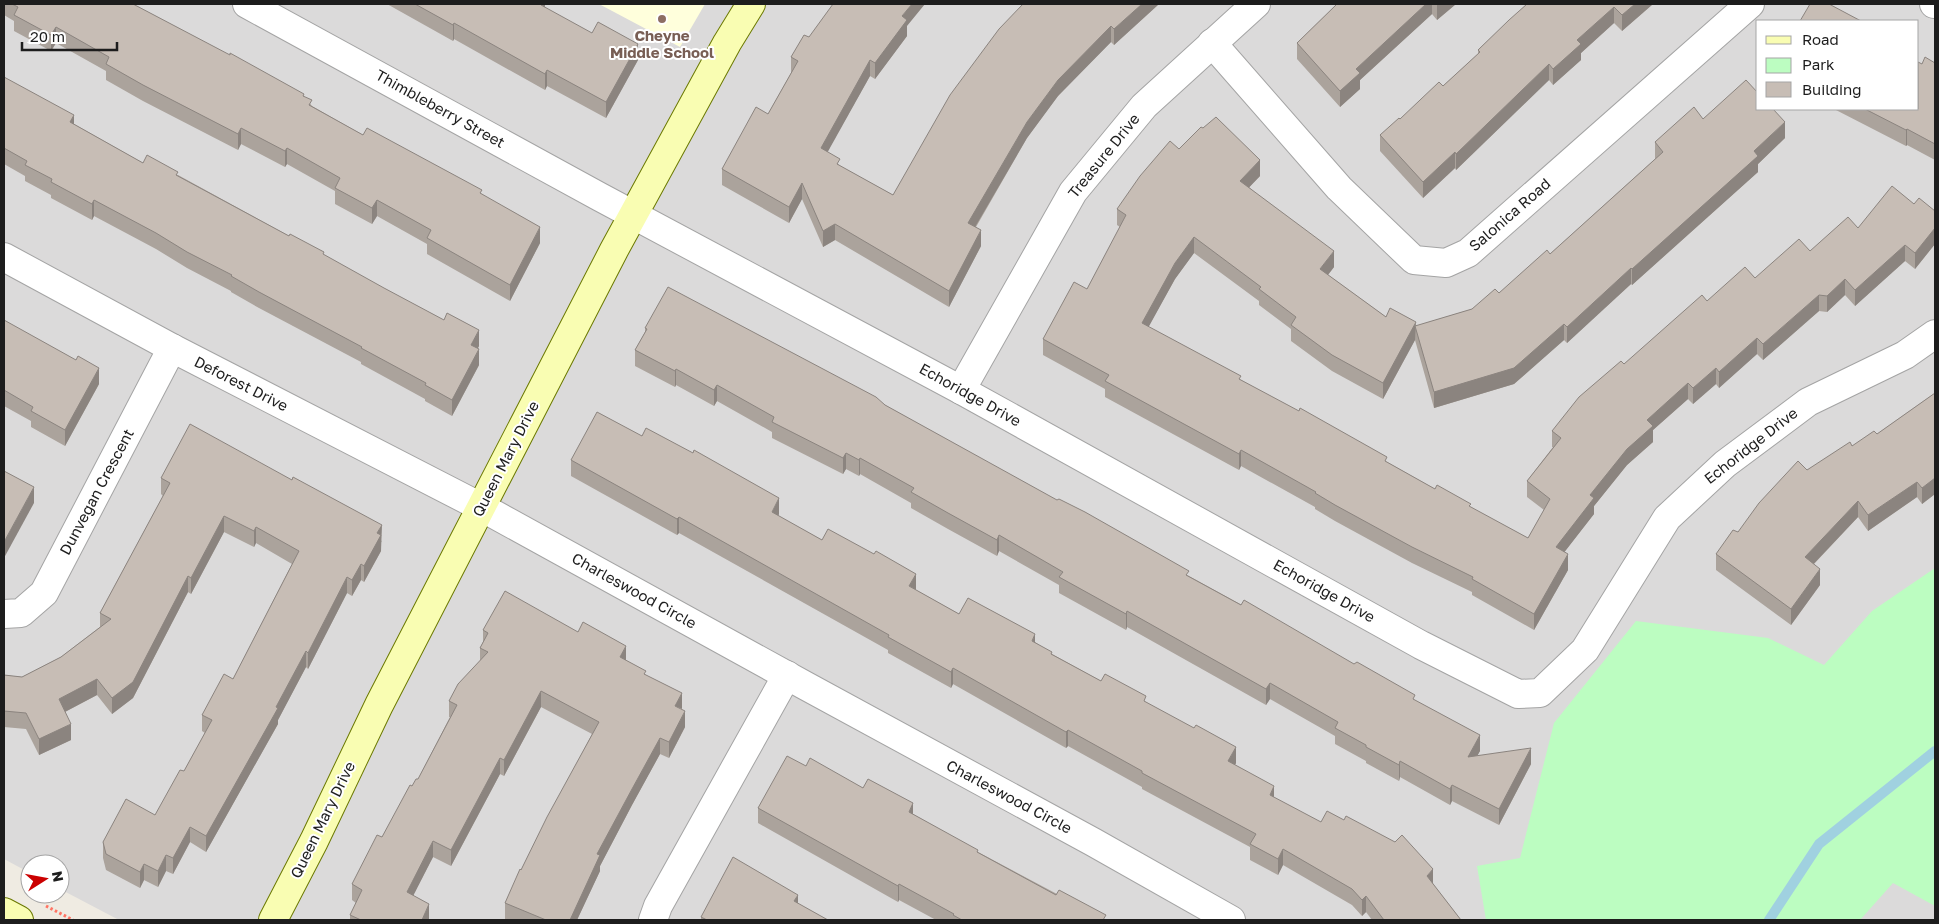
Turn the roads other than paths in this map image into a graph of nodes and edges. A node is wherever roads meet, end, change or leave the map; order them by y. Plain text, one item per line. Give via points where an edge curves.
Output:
1 (247, 4) edge
2 (751, 4) edge
3 (1256, 4) edge
4 (1750, 4) edge
5 (1212, 43) junction
6 (633, 214) junction
7 (4, 257) edge
8 (1935, 334) edge
9 (172, 348) junction
10 (961, 390) junction
11 (481, 508) junction
12 (4, 614) edge
13 (787, 675) junction
14 (4, 912) edge
15 (19, 920) edge
16 (273, 920) edge
17 (653, 920) edge
18 (1231, 920) edge

1 - 6 street, Thimbleberry Street
2 - 6 street, Queen Mary Drive
3 - 5 street, Treasure Drive
4 - 5 street, Salonica Road via 1468,253 1446,263 1414,260 1339,188
5 - 10 street, Treasure Drive via 1144,106 1073,192
6 - 10 street, Echoridge Drive
6 - 11 street, Queen Mary Drive
7 - 9 street, Deforest Drive
8 - 10 street, Echoridge Drive via 1905,355 1808,402 1725,464 1668,518 1585,650 1540,693 1518,694 1421,645
9 - 11 street, Deforest Drive
9 - 12 street, Dunvegan Crescent via 44,593 20,612
11 - 13 street, Charleswood Circle
11 - 16 street, Queen Mary Drive via 378,705
13 - 17 street
13 - 18 street, Charleswood Circle
14 - 15 street

